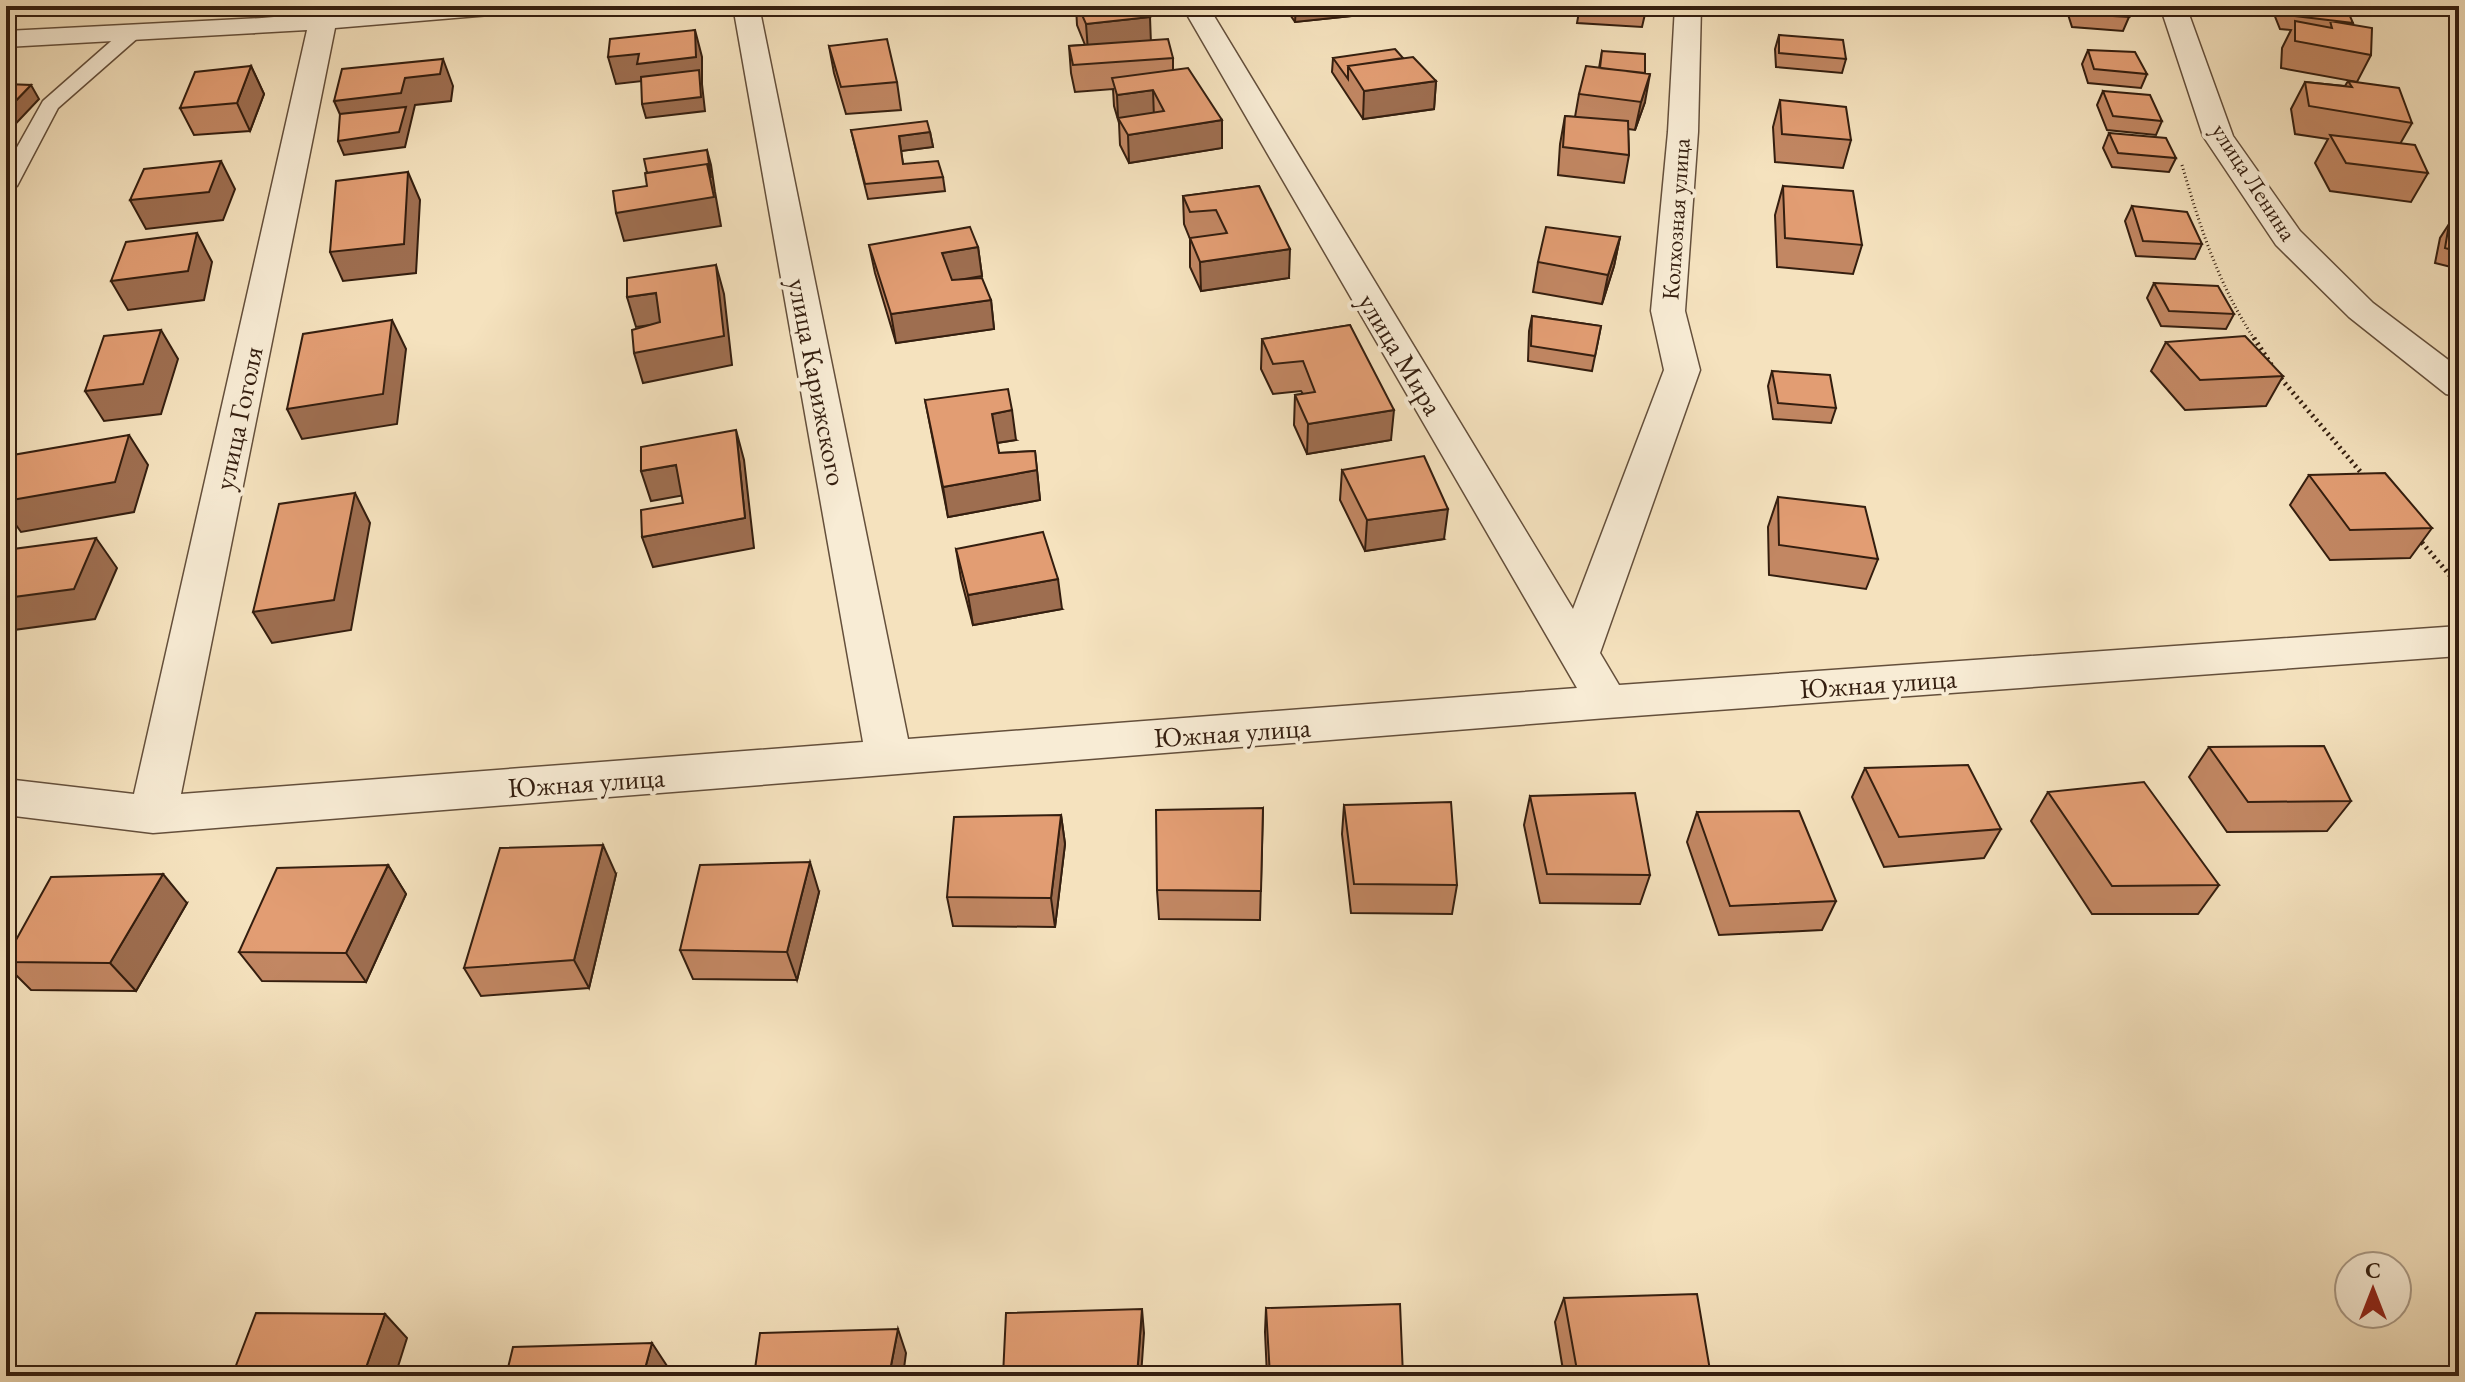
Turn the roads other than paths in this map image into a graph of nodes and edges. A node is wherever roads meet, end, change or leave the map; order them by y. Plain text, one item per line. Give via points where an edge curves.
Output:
1 (502, 6) edge
2 (746, 6) edge
3 (1195, 6) edge
4 (1688, 6) edge
5 (2173, 6) edge
6 (270, 16) edge
7 (323, 21) junction
8 (133, 32) junction
9 (6, 39) edge
10 (6, 186) edge
11 (2459, 386) edge
12 (2459, 641) edge
13 (1578, 653) junction
14 (1607, 702) junction
15 (889, 759) junction
16 (6, 797) edge
17 (153, 815) junction

1 - 7 street
2 - 15 street, улица Карижского
3 - 13 street, улица Мира
4 - 13 street, Колхозная улица via 1668,311 1682,370
5 - 11 street, улица Ленина via 2218,136 2288,238 2361,310
6 - 7 street
6 - 8 street
7 - 17 street, улица Гоголя
8 - 9 street
8 - 10 lane via 50,105
12 - 14 street, Южная улица
13 - 14 street, улица Мира
14 - 15 street, Южная улица
15 - 17 street, Южная улица
16 - 17 street, Южная улица

